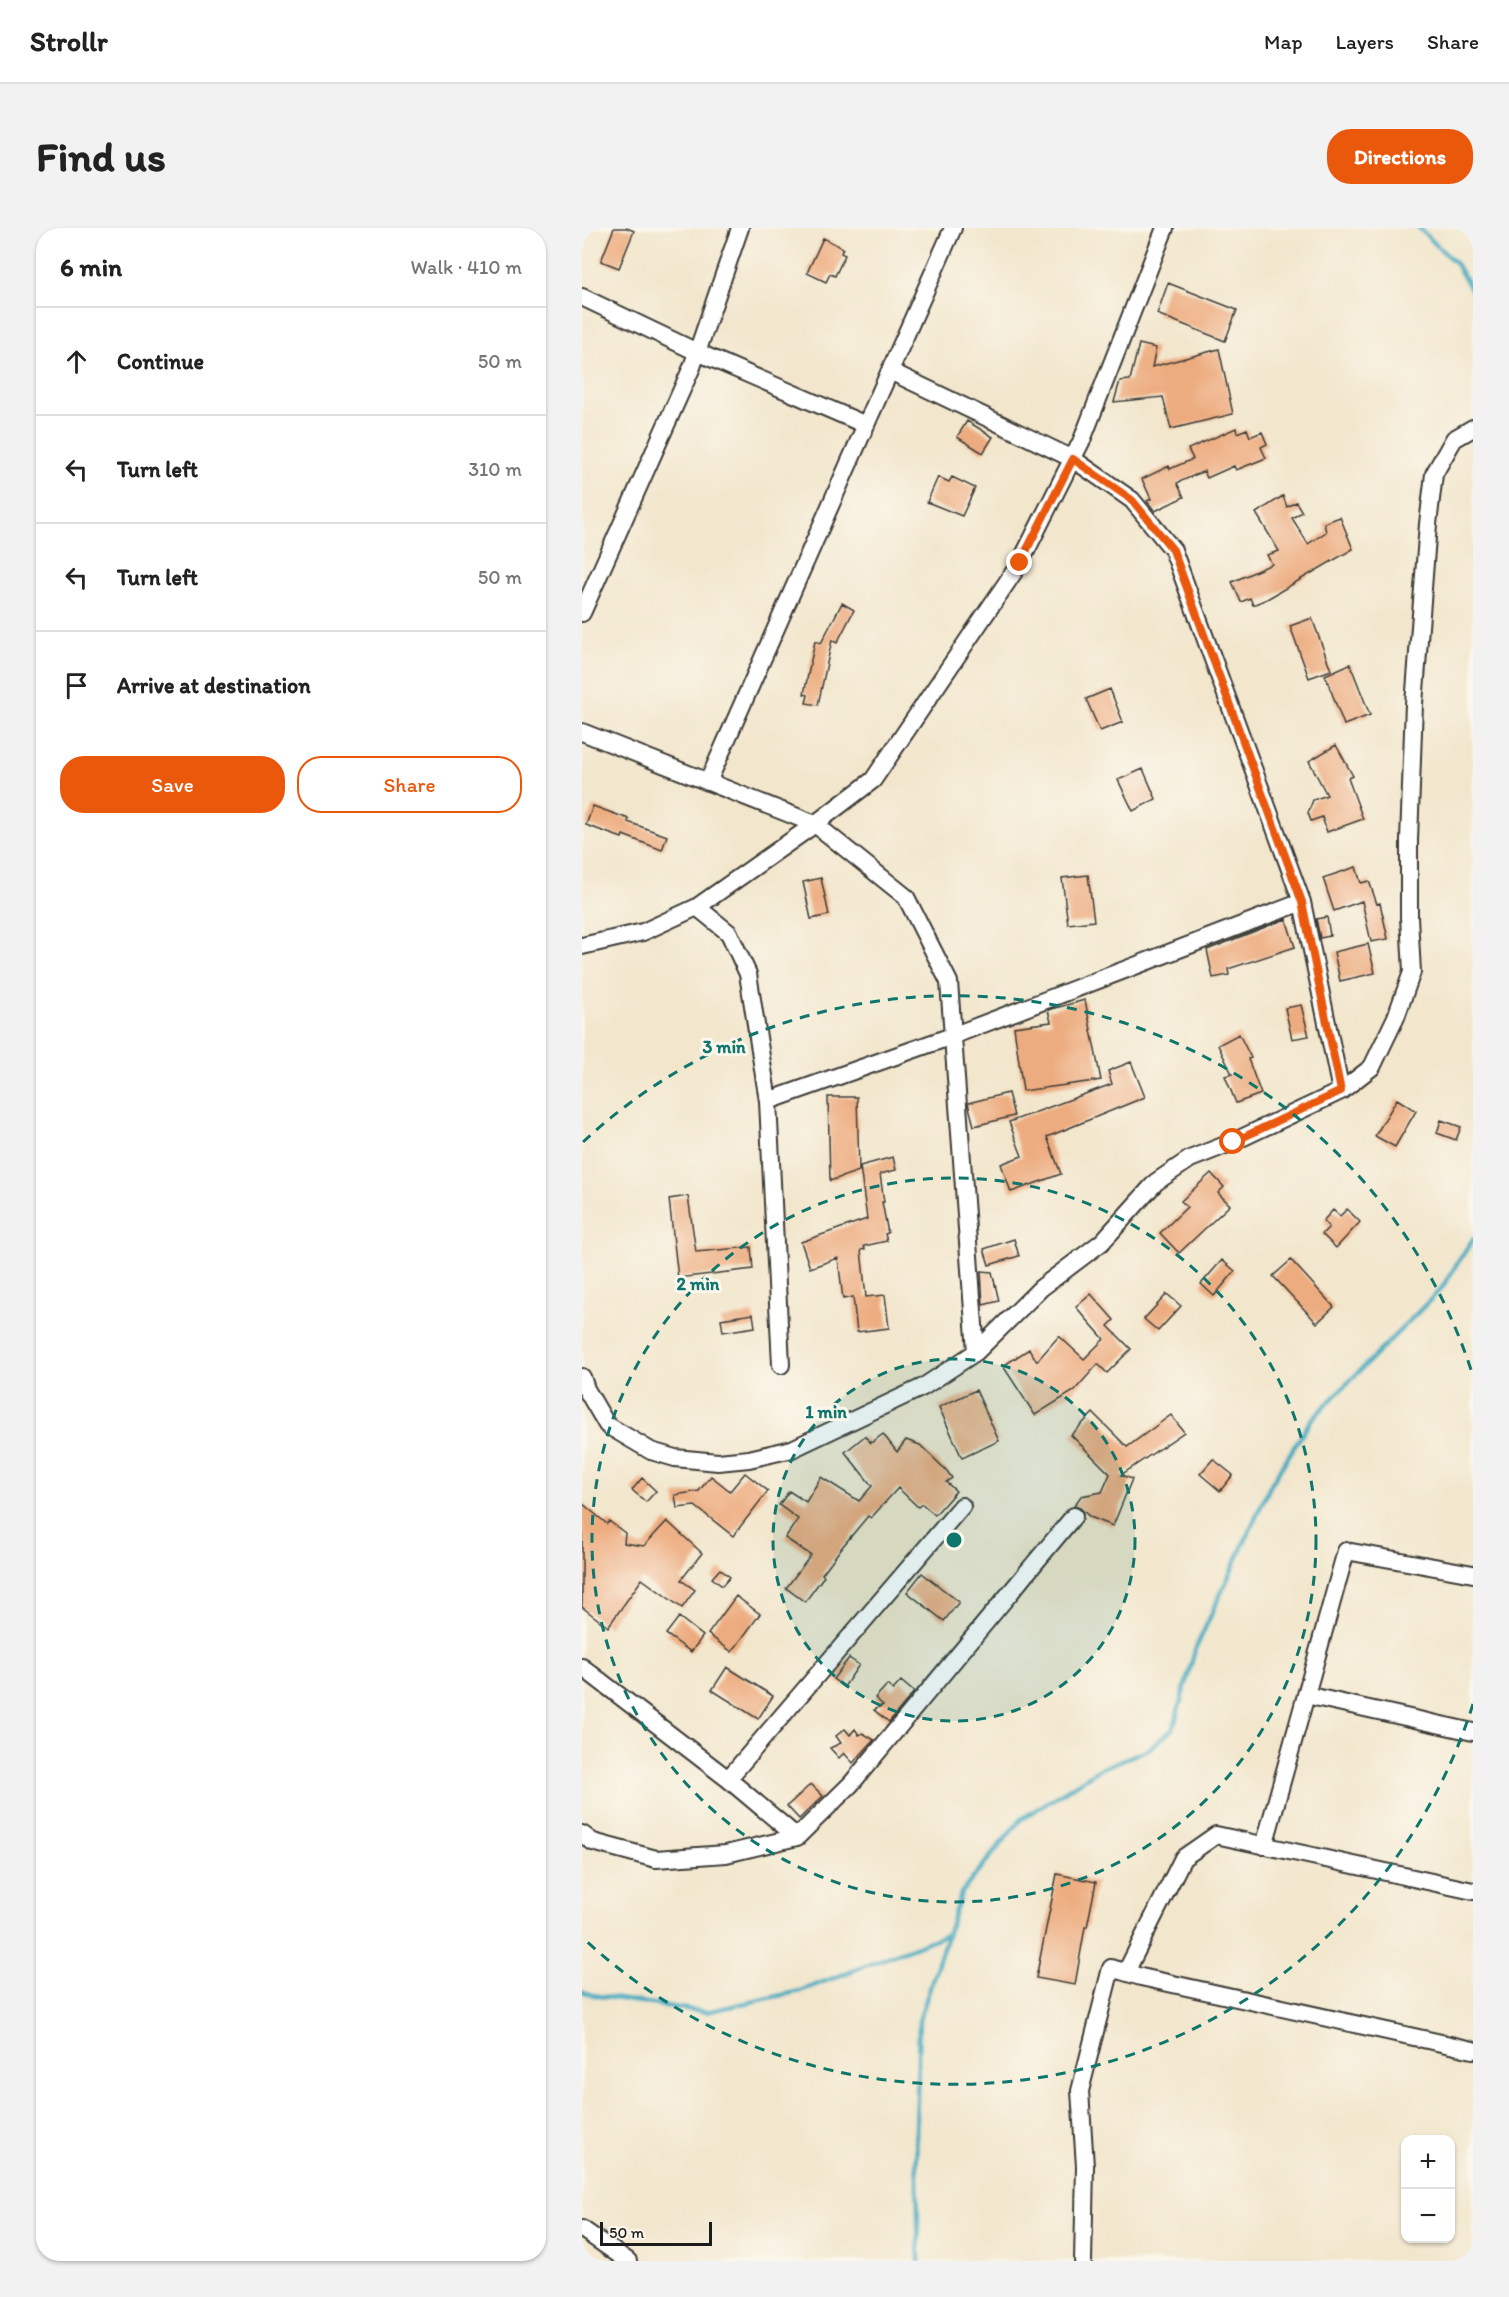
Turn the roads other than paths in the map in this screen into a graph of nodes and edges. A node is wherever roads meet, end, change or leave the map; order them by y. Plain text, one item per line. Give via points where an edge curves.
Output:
1 (740, 228) edge
2 (953, 228) edge
3 (1165, 228) edge
4 (582, 297) edge
5 (697, 352) junction
6 (890, 370) junction
7 (866, 425) junction
8 (1473, 428) edge
9 (1073, 459) junction
10 (582, 613) edge
11 (582, 732) edge
12 (708, 782) junction
13 (815, 824) junction
14 (1302, 902) junction
15 (697, 907) junction
16 (582, 946) edge
17 (952, 1036) junction
18 (1341, 1091) junction
19 (768, 1101) junction
20 (976, 1352) junction
21 (781, 1365) dead end
22 (582, 1377) edge
23 (962, 1506) dead end
24 (1074, 1516) dead end
25 (1473, 1575) edge
26 (582, 1667) edge
27 (1306, 1695) junction
28 (1473, 1732) edge
29 (728, 1779) junction
30 (582, 1834) edge
31 (797, 1837) junction
32 (1264, 1846) junction
33 (1473, 1891) edge
34 (1126, 1972) junction
35 (1473, 2050) edge
36 (582, 2229) edge
37 (628, 2261) edge
38 (1083, 2261) edge

1 - 5 street
2 - 6 street
3 - 9 street
4 - 5 street
5 - 7 street
5 - 10 street
6 - 7 street
6 - 9 street
7 - 12 street
8 - 18 street via 1454,439 1434,474 1428,524 1414,704 1409,840 1412,972 1372,1067
9 - 13 street via 1020,563 873,780
9 - 14 street via 1132,500 1173,550
11 - 12 street
12 - 13 street
13 - 15 street
13 - 17 street via 906,897 949,982
14 - 17 street
14 - 18 street
15 - 16 street via 643,932
15 - 19 street via 729,933 748,974
17 - 19 street
17 - 20 street
18 - 20 street via 1190,1159 1156,1182 1102,1242 1041,1288
19 - 21 street
20 - 22 street via 923,1387 792,1449 718,1462 675,1458 651,1451 607,1425
23 - 29 street
24 - 31 street via 851,1784
25 - 27 street via 1346,1551
26 - 29 street
27 - 28 street
27 - 32 street
29 - 31 street
30 - 31 street via 593,1842 656,1859 726,1854
32 - 33 street
32 - 34 street via 1216,1836 1183,1858
34 - 35 street
34 - 38 street via 1111,1968 1080,2091 1085,2166
36 - 37 street

